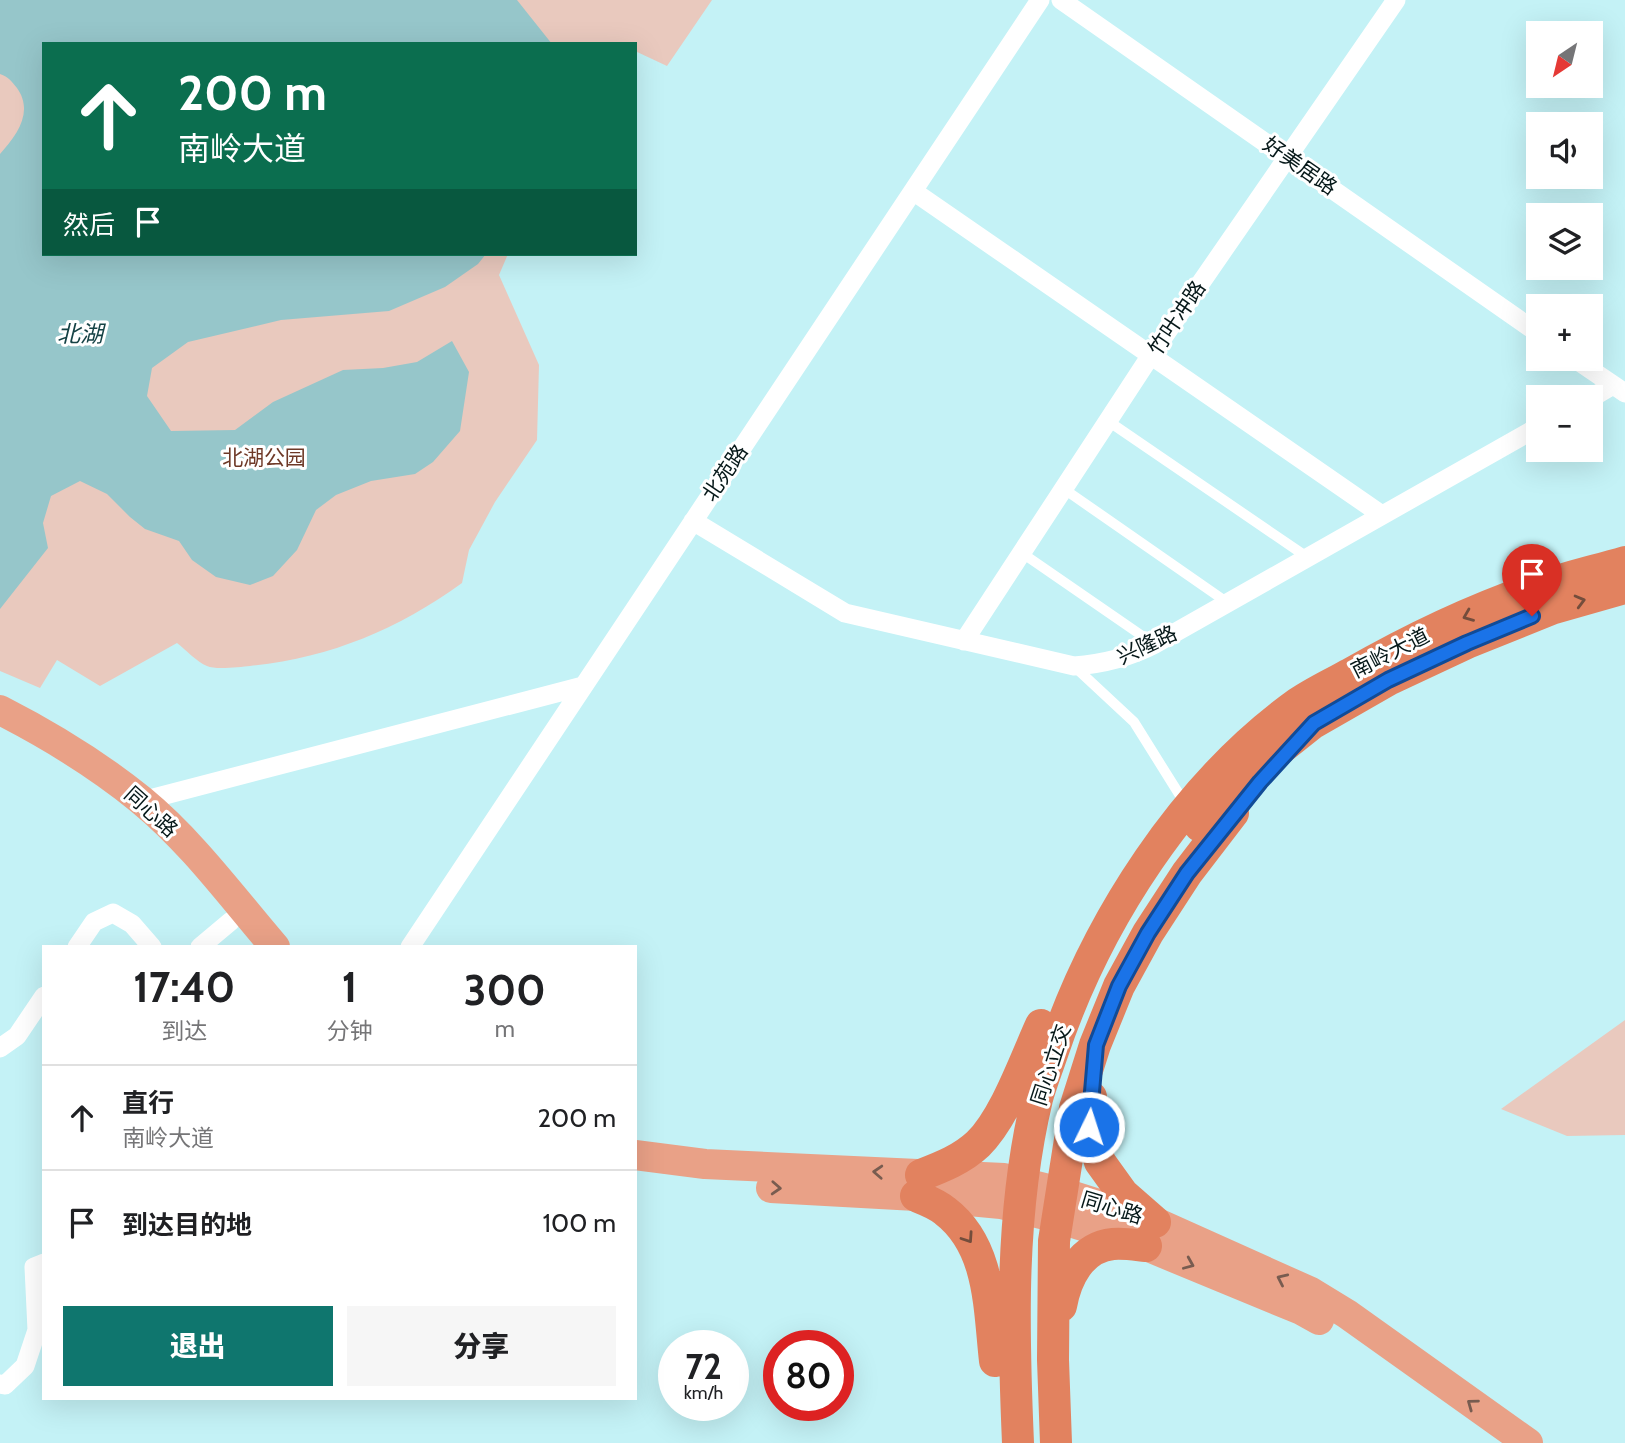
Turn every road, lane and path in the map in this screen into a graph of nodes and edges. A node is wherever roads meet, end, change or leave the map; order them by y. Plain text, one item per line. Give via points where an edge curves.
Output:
1 (1040, 0) edge
2 (1061, 0) edge
3 (1396, 0) edge
4 (1287, 158) junction
5 (913, 191) junction
6 (1526, 325) edge
7 (1151, 355) junction
8 (1593, 371) edge
9 (1619, 389) edge
10 (1108, 421) junction
11 (1526, 434) edge
12 (1064, 489) junction
13 (1382, 515) junction
14 (693, 521) junction
15 (1022, 553) junction
16 (1308, 558) junction
17 (1625, 562) edge
18 (1625, 588) edge
19 (1228, 603) junction
20 (964, 641) junction
21 (1155, 644) junction
22 (1074, 666) junction
23 (583, 686) junction
24 (0, 710) edge
25 (1306, 713) junction
26 (0, 729) edge
27 (142, 801) junction
28 (1192, 805) junction
29 (231, 921) junction
30 (78, 945) edge
31 (150, 945) edge
32 (202, 945) edge
33 (251, 945) edge
34 (273, 945) edge
35 (411, 945) edge
36 (42, 999) edge
37 (1041, 1025) junction
38 (1096, 1045) junction
39 (0, 1048) edge
40 (637, 1155) edge
41 (637, 1172) edge
42 (919, 1185) junction
43 (1003, 1191) junction
44 (1059, 1205) junction
45 (1151, 1234) junction
46 (42, 1264) edge
47 (1053, 1360) junction
48 (995, 1361) junction
49 (0, 1384) edge
50 (999, 1443) edge
51 (1018, 1443) edge
52 (1039, 1443) edge
53 (1056, 1443) edge
54 (1491, 1443) edge
55 (1528, 1443) edge

1 - 5 street, 北苑路
2 - 4 street, 好美居路
3 - 4 street, 竹叶冲路
4 - 6 street, 好美居路
4 - 7 street, 竹叶冲路
5 - 7 street
5 - 14 street, 北苑路
7 - 10 street, 竹叶冲路
7 - 13 street
8 - 9 street
10 - 12 street, 竹叶冲路
10 - 16 lane
11 - 13 street, 兴隆路
12 - 15 street, 竹叶冲路
12 - 19 lane
13 - 16 street, 兴隆路
14 - 20 street, 兴隆路 via 845,613
14 - 23 street, 北苑路
15 - 20 street, 竹叶冲路
15 - 21 lane
16 - 19 street, 兴隆路
17 -> 25 highway, 南岭大道 via 1544,585 1457,620 1377,659
25 -> 18 highway, 南岭大道 via 1554,608
19 - 21 street, 兴隆路
20 - 22 street, 兴隆路
21 - 22 street, 兴隆路 via 1116,660
22 - 28 lane via 1134,722
23 - 27 street
23 - 35 street, 北苑路
24 - 27 main road, 同心路 via 70,750
25 - 28 highway, 南岭大道 via 1269,758
25 - 38 highway via 1148,933 1119,986
26 - 29 main road, 同心路 via 61,764 131,814
27 - 34 main road, 同心路 via 184,841
28 - 37 highway via 1139,840 1067,961
28 - 51 highway, 同心立交 via 1155,851 1085,969 1038,1098 1016,1238
28 - 52 highway, 同心立交 via 1172,863 1104,978 1058,1104 1036,1240
29 - 32 street
29 - 33 main road, 同心路
30 - 31 street via 94,922 113,913 132,924
36 - 39 street via 17,1036
37 - 42 highway via 996,1121 979,1143
37 - 43 highway via 1020,1094
38 - 44 highway via 1075,1108
38 - 45 highway via 1089,1127 1100,1162
42 -> 40 main road, 同心路
41 -> 42 main road, 同心路 via 719,1185
42 - 43 main road, 同心路
42 -> 48 highway via 965,1231 978,1253 986,1280
43 - 44 main road, 同心路
43 - 48 highway via 996,1236
44 - 45 main road, 同心路
44 - 47 highway via 1054,1241
45 - 47 highway via 1094,1250 1079,1261 1062,1299
45 -> 54 main road, 同心路 via 1301,1310
55 -> 45 main road, 同心路 via 1311,1293
46 - 49 street via 34,1266 37,1331 25,1366 5,1385
47 - 53 highway
48 - 50 highway

